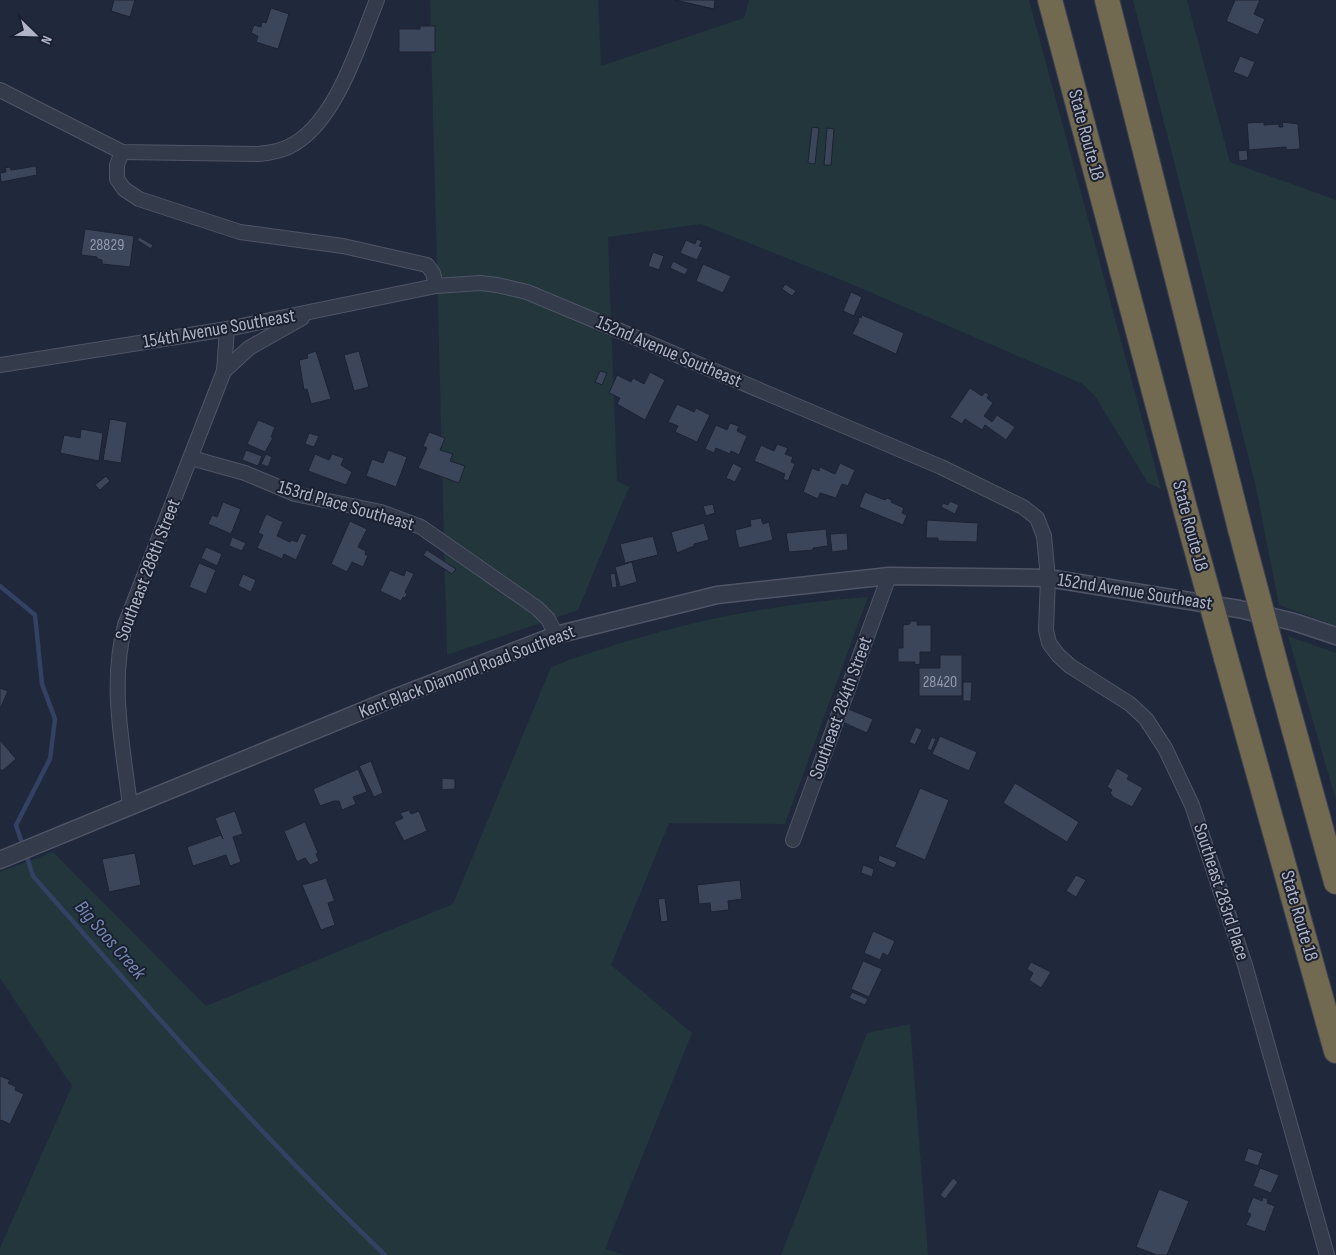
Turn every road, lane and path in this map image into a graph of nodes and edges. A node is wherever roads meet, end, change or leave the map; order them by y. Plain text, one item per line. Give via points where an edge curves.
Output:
1 (377, 0) edge
2 (1050, 0) edge
3 (1107, 0) edge
4 (0, 90) edge
5 (122, 152) junction
6 (436, 286) junction
7 (312, 312) junction
8 (227, 329) junction
9 (0, 365) edge
10 (224, 371) junction
11 (191, 458) junction
12 (889, 576) junction
13 (1048, 578) junction
14 (556, 635) junction
15 (1336, 636) edge
16 (130, 806) junction
17 (793, 840) dead end
18 (0, 860) edge
19 (1336, 882) edge
20 (1336, 1051) edge
21 (1327, 1255) edge

1 - 5 street via 337,94 322,117 296,143 277,152 258,154
2 - 20 highway, State Route 18, bridge via 1186,512
3 - 19 highway, bridge via 1240,529
4 - 5 street
5 - 6 street via 117,165 117,179 124,189 139,199 240,232 343,246 427,266 433,273
6 - 7 street, 154th Avenue Southeast
6 - 13 street, 152nd Avenue Southeast via 480,283 527,292 981,486 1023,507 1037,518 1044,536
7 - 8 street, 154th Avenue Southeast
7 - 10 street, Southeast 288th Street via 249,348
8 - 9 street, 154th Avenue Southeast
8 - 10 street, Southeast 288th Street
10 - 11 street, Southeast 288th Street
11 - 14 street, 153rd Place Southeast via 245,473 295,494 381,512 421,527 537,608 548,619
11 - 16 street, Southeast 288th Street via 125,625 118,652 116,688
12 - 13 street, Kent Black Diamond Road Southeast
12 - 14 street, Kent Black Diamond Road Southeast via 717,595
12 - 17 street, Southeast 284th Street
13 - 15 street, 152nd Avenue Southeast via 1239,609
13 - 21 street, Southeast 283rd Place via 1046,630 1058,655 1130,704 1146,719 1165,748 1192,805 1245,965
14 - 16 street, Kent Black Diamond Road Southeast
16 - 18 street, Kent Black Diamond Road Southeast

